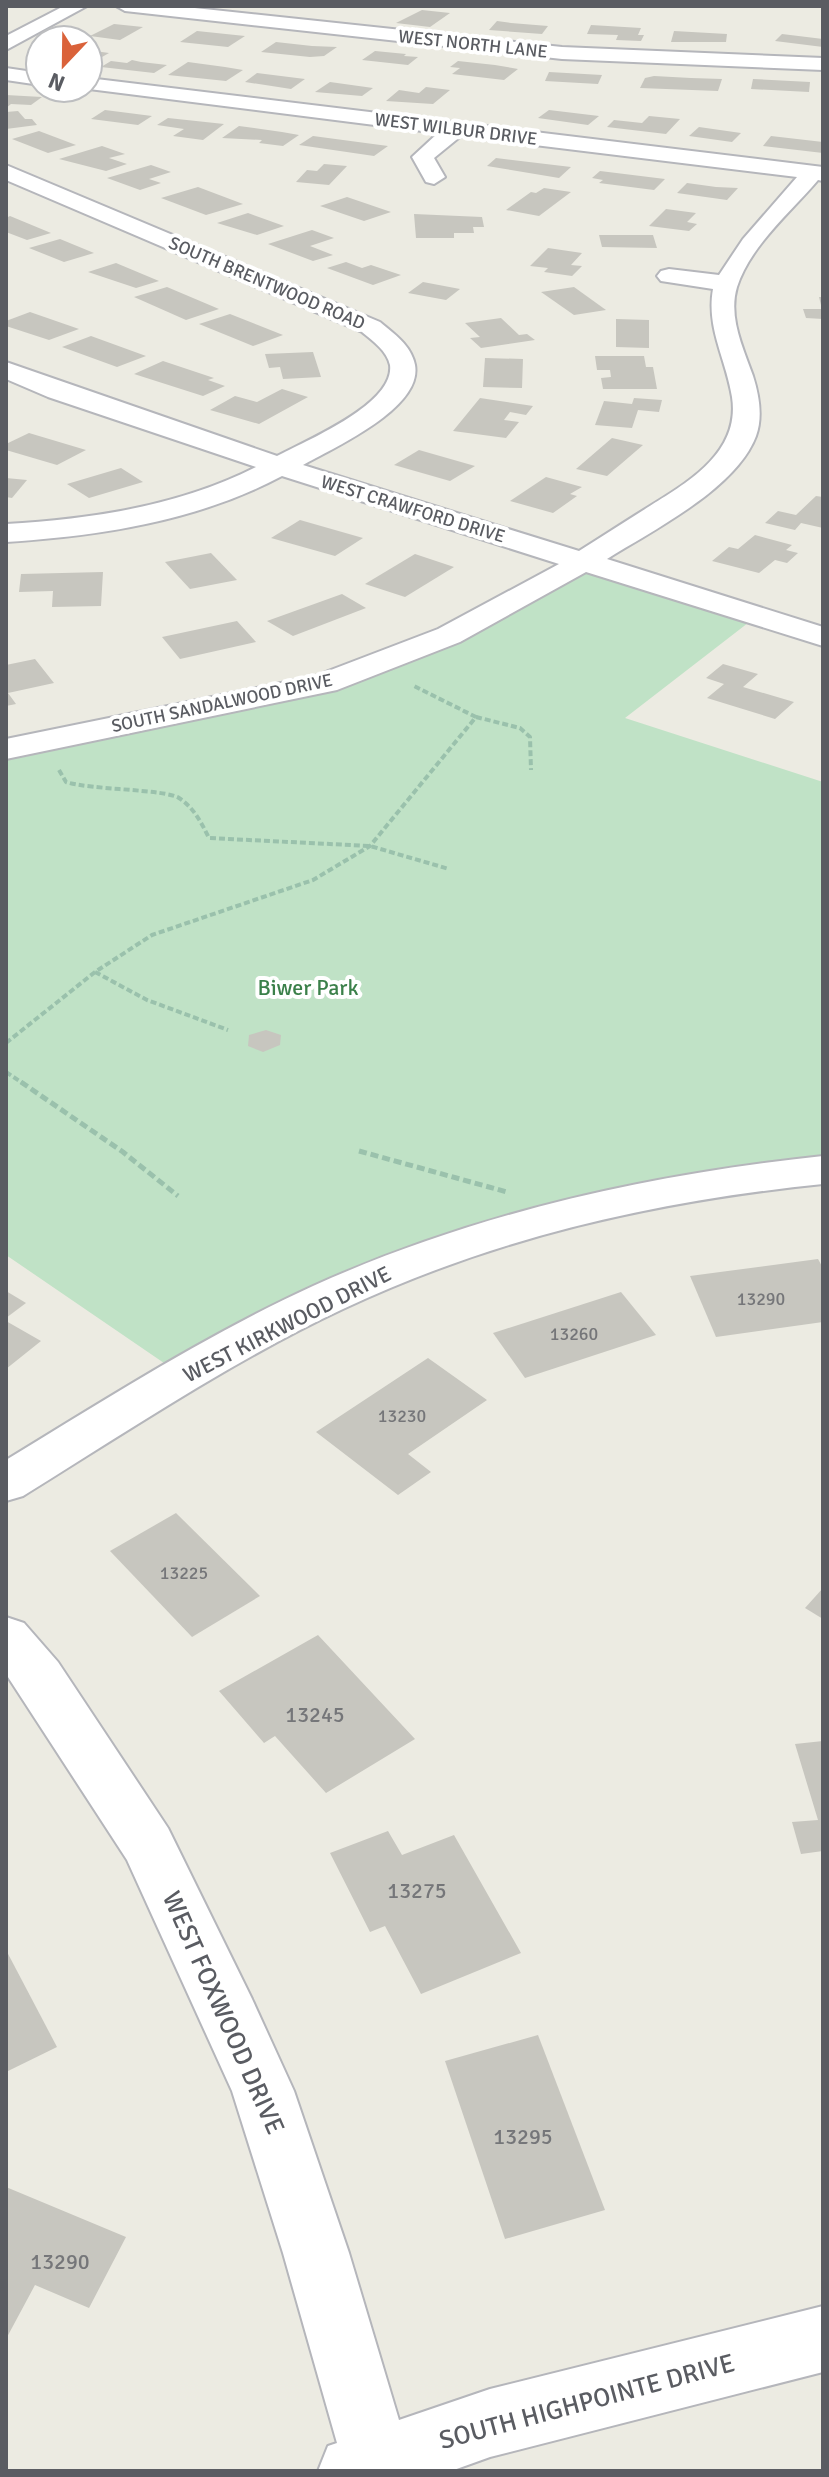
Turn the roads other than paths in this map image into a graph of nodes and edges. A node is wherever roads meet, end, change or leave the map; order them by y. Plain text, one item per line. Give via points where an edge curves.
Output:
1 (78, 6) edge
2 (125, 6) edge
3 (352, 9) dead end
4 (323, 28) junction
5 (6, 44) edge
6 (823, 64) edge
7 (104, 86) edge
8 (456, 129) junction
9 (6, 172) edge
10 (818, 174) edge
11 (434, 177) dead end
12 (669, 276) dead end
13 (727, 283) junction
14 (6, 370) edge
15 (279, 466) junction
16 (6, 533) edge
17 (584, 562) junction
18 (823, 637) edge
19 (6, 749) edge
20 (823, 1170) edge
21 (6, 1483) edge
22 (6, 1637) edge
23 (823, 2339) edge
24 (370, 2468) edge

1 - 5 street
2 - 4 street, WEST NORTH LANE
3 - 4 street
4 - 6 street, WEST NORTH LANE via 562,53
7 - 8 street, WEST WILBUR DRIVE
8 - 10 street, WEST WILBUR DRIVE
8 - 11 street via 423,157
9 - 15 street, SOUTH BRENTWOOD ROAD via 344,314 390,341 400,358 401,377 388,402 359,424
10 - 13 street, SOUTH SANDALWOOD DRIVE via 737,263
12 - 13 street
13 - 17 street, SOUTH SANDALWOOD DRIVE via 724,321 746,402 742,436 702,484
14 - 15 street, WEST CRAWFORD DRIVE
15 - 16 street, SOUTH BRENTWOOD ROAD via 223,493 132,518
15 - 17 street, WEST CRAWFORD DRIVE
17 - 18 street, WEST CRAWFORD DRIVE
17 - 19 street, SOUTH SANDALWOOD DRIVE via 502,611 374,666 294,691
20 - 21 street, WEST KIRKWOOD DRIVE via 740,1177 633,1196 467,1241 325,1299 183,1376
22 - 24 street, WEST FOXWOOD DRIVE via 39,1677 148,1845 263,2091 307,2223
23 - 24 street, SOUTH HIGHPOINTE DRIVE via 490,2423

